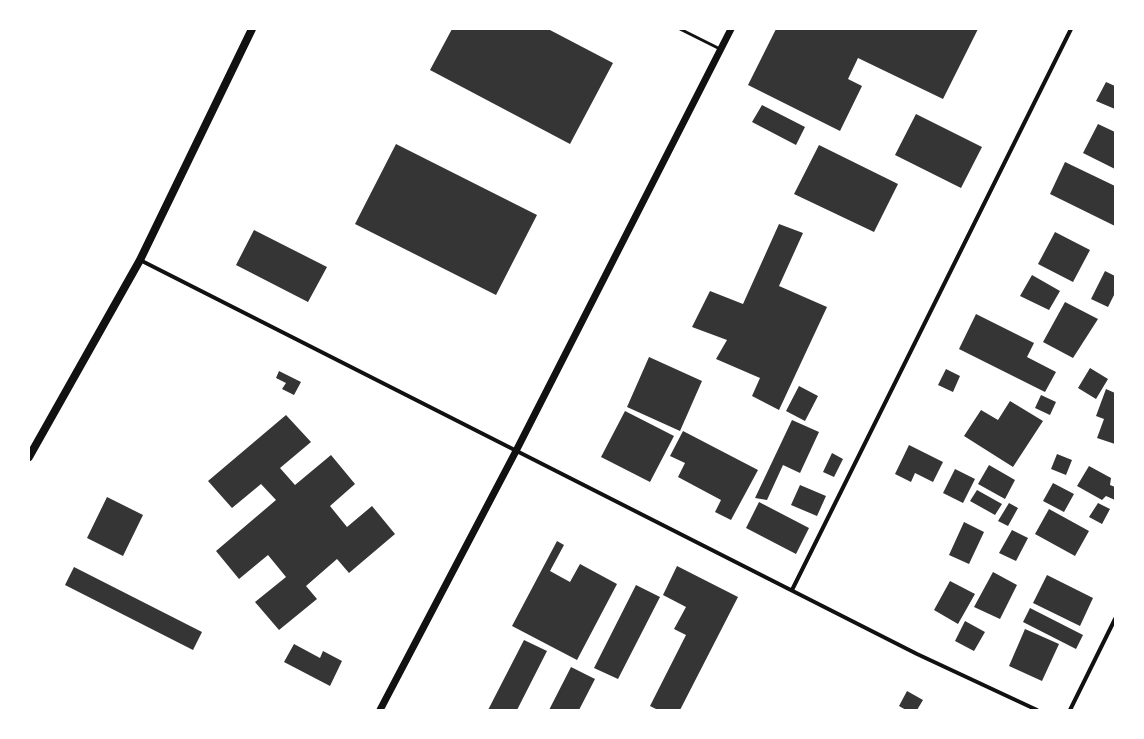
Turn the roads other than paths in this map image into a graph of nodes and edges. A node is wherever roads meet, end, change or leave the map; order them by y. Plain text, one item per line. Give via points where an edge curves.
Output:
1 (252, 29) edge
2 (680, 29) edge
3 (731, 29) edge
4 (1071, 29) edge
5 (721, 50) junction
6 (140, 260) junction
7 (516, 451) junction
8 (29, 457) edge
9 (792, 590) junction
10 (1115, 619) edge
11 (380, 710) edge
12 (1037, 710) edge
13 (1070, 710) edge

1 - 6 main road
2 - 5 lane
3 - 5 street
4 - 9 street
5 - 7 street
6 - 7 street
6 - 8 main road
7 - 9 street
7 - 11 street
9 - 12 street via 917,654
10 - 13 street

